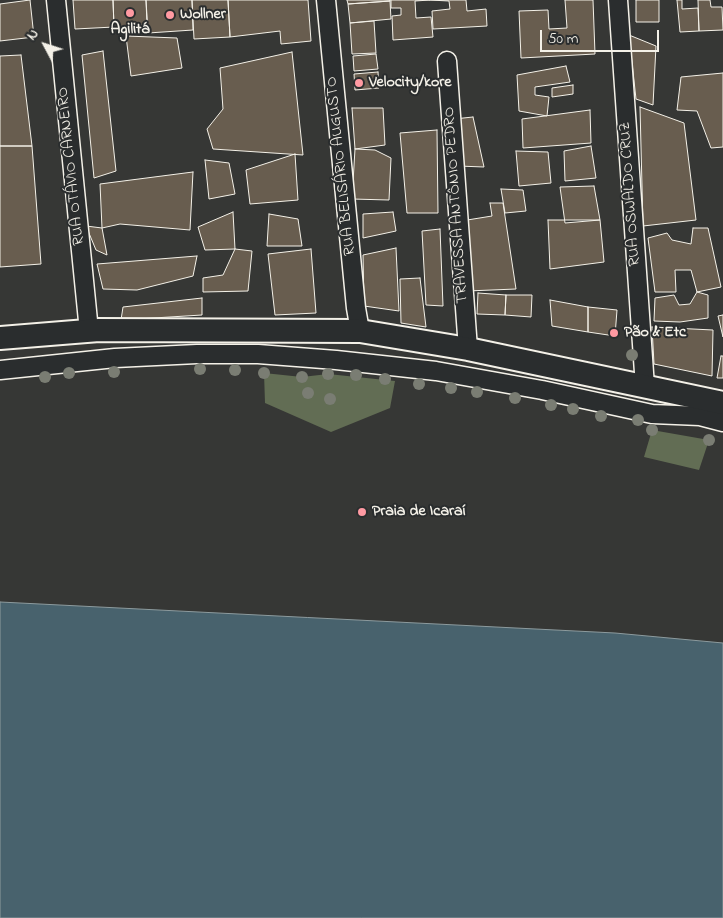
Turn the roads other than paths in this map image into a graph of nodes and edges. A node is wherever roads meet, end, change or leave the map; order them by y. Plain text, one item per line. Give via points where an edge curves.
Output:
1 (56, 0) edge
2 (326, 0) edge
3 (618, 0) edge
4 (447, 61) dead end
5 (88, 331) junction
6 (360, 331) junction
7 (0, 338) edge
8 (468, 350) junction
9 (0, 370) edge
10 (646, 387) junction
11 (723, 403) edge
12 (723, 422) edge

1 - 5 street, RUA OTÁVIO CARNEIRO
2 - 6 street, RUA BELISÁRIO AUGUSTO
3 - 10 street, RUA OSWALDO CRUZ
4 - 8 street, TRAVESSA ANTÔNIO PEDRO
5 - 6 main road
5 - 7 main road
6 - 8 main road
8 - 10 main road
9 - 12 street via 115,358 258,354 436,371 652,414 700,416
10 - 11 main road

